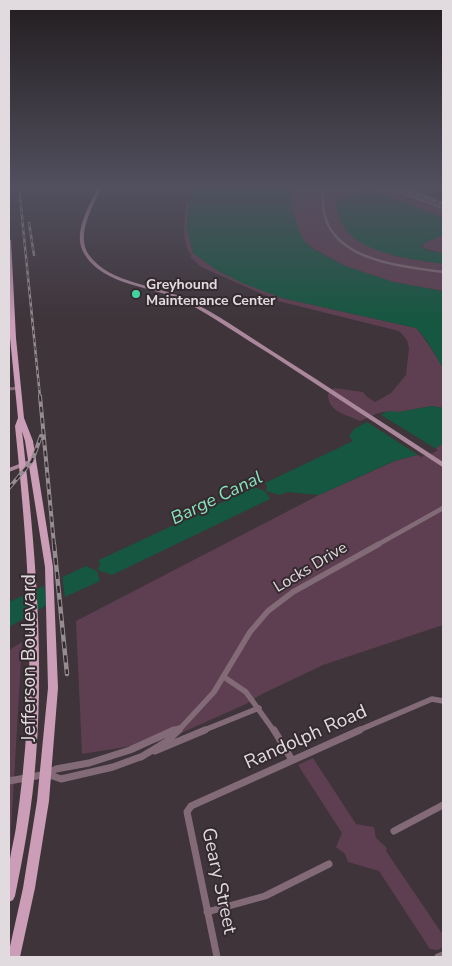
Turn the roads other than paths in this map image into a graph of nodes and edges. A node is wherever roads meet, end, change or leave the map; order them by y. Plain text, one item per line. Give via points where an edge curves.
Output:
1 (83, 232) edge
2 (332, 232) edge
3 (9, 240) edge
4 (9, 259) edge
5 (443, 272) edge
6 (10, 280) edge
7 (11, 330) edge
8 (18, 388) junction
9 (9, 389) edge
10 (350, 403) junction
11 (21, 418) junction
12 (443, 460) edge
13 (32, 461) junction
14 (22, 465) junction
15 (443, 465) edge
16 (9, 470) edge
17 (443, 508) edge
18 (224, 677) junction
19 (443, 700) edge
20 (259, 708) junction
21 (183, 727) junction
22 (141, 757) junction
23 (292, 760) junction
24 (46, 774) junction
25 (30, 777) junction
26 (9, 781) edge
27 (443, 805) edge
28 (187, 812) joint
29 (394, 831) dead end
30 (328, 864) dead end
31 (9, 896) edge
32 (207, 912) junction
33 (443, 954) edge
34 (14, 957) edge
35 (218, 957) edge
36 (438, 957) edge

1 - 10 street via 82,245 97,265 129,282 184,299
2 - 5 street via 347,246 367,256
3 - 4 main road, Jefferson Boulevard
4 - 6 main road, Jefferson Boulevard
6 - 7 main road, Jefferson Boulevard
7 - 8 main road, Jefferson Boulevard
8 - 9 street
8 - 11 main road, Jefferson Boulevard
10 - 12 street
10 - 15 street
11 - 13 main road, Jefferson Boulevard
11 - 14 main road, Jefferson Boulevard via 18,426
13 - 14 street
13 - 24 main road, Jefferson Boulevard via 49,567 51,607 52,688
14 - 16 street
14 - 25 main road, Jefferson Boulevard via 34,624 35,694
17 - 18 street, Locks Drive via 287,596 250,632
18 - 20 street via 244,690
18 - 21 street, Locks Drive
19 - 23 street, Randolph Road via 432,699 416,705
20 - 22 street
20 - 23 street
21 - 22 street, Locks Drive
21 - 24 street, Locks Drive via 130,750
22 - 24 street via 61,779
23 - 28 street, Randolph Road via 191,806
24 - 25 street, Locks Drive
24 - 34 main road, Jefferson Boulevard via 29,888
25 - 26 street, Locks Drive
25 - 31 main road, Jefferson Boulevard
27 - 29 street
28 - 32 street, Geary Street
30 - 32 street via 265,896
32 - 35 street, Geary Street
33 - 36 street

